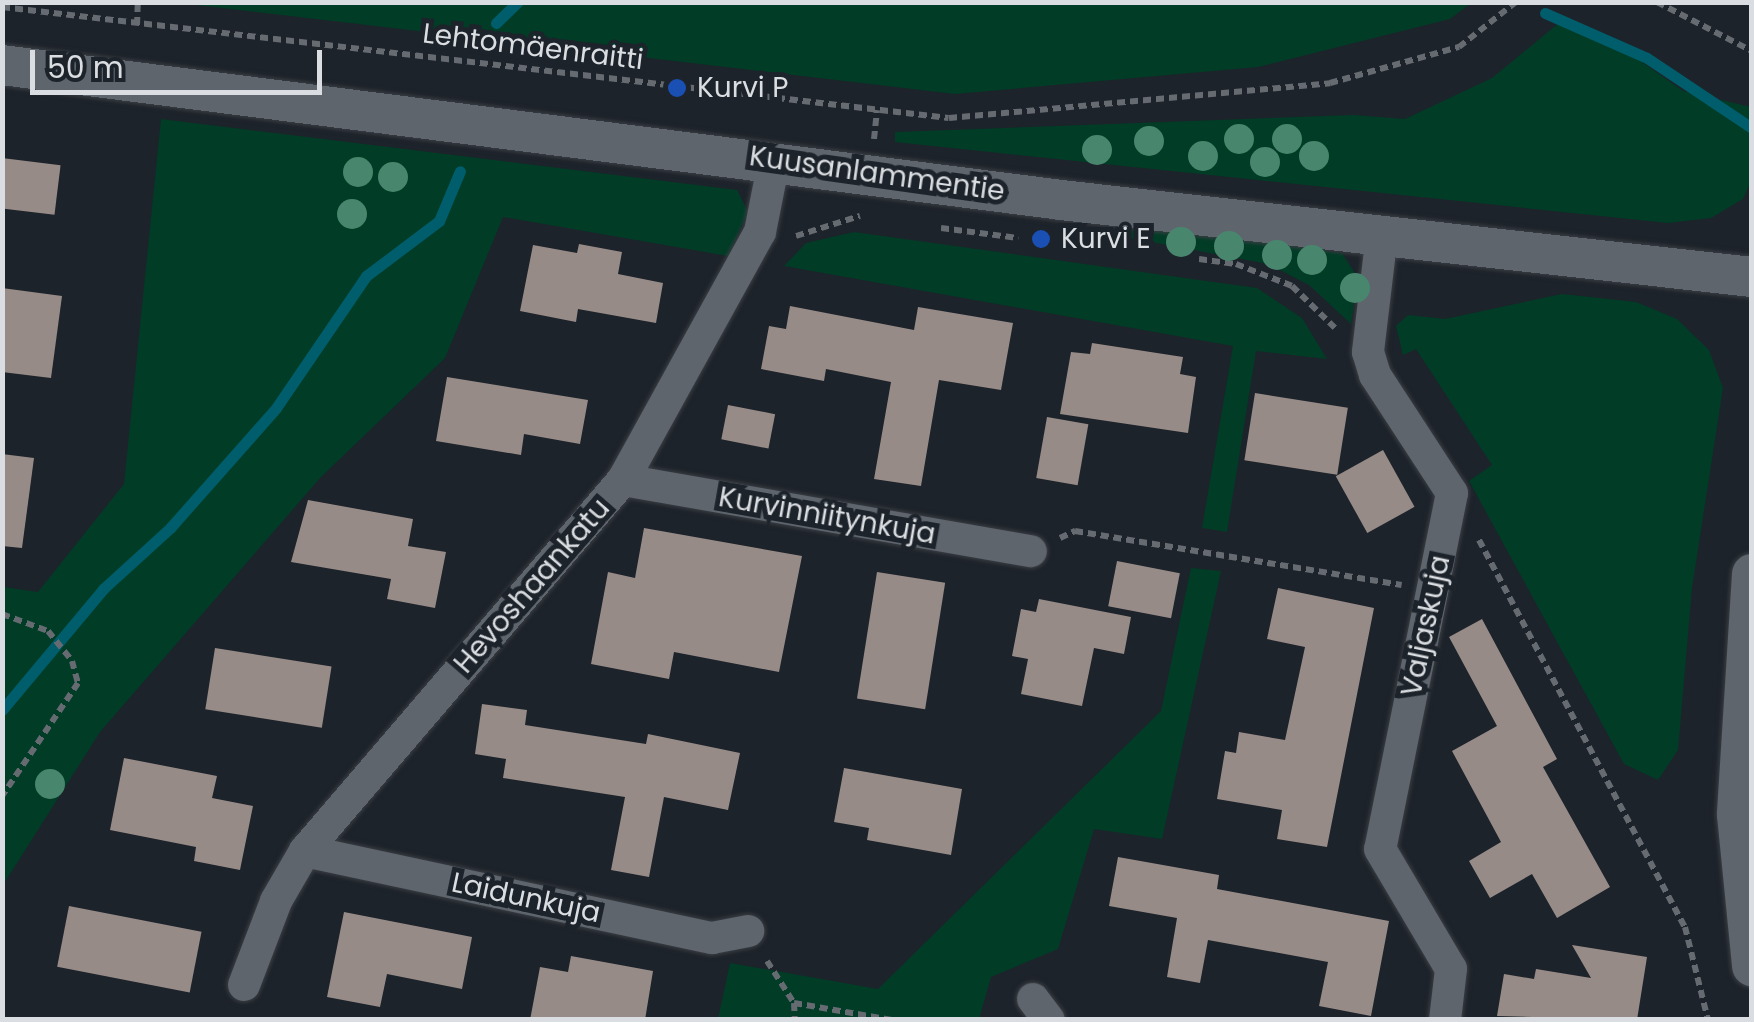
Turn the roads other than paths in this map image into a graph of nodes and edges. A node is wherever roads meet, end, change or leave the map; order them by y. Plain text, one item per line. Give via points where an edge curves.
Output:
1 (2, 65) edge
2 (774, 161) junction
3 (1382, 234) junction
4 (1752, 277) edge
5 (623, 480) junction
6 (1031, 551) road end
7 (1752, 574) edge
8 (305, 851) junction
9 (748, 930) road end
10 (1752, 966) edge
11 (244, 985) dead end
12 (1445, 1020) edge

1 - 2 street, Kuusanlammentie
2 - 3 street, Kuusanlammentie
2 - 5 street, Hevoshaankatu via 760,232
3 - 4 street, Kuusanlammentie
3 - 12 street, Valjaskuja via 1366,335 1375,375 1452,493 1380,848 1451,969
5 - 6 street, Kurvinniitynkuja
5 - 8 street, Hevoshaankatu
7 - 10 street via 1738,815
8 - 9 street, Laidunkuja via 712,938
8 - 11 street, Hevoshaankatu via 276,900

